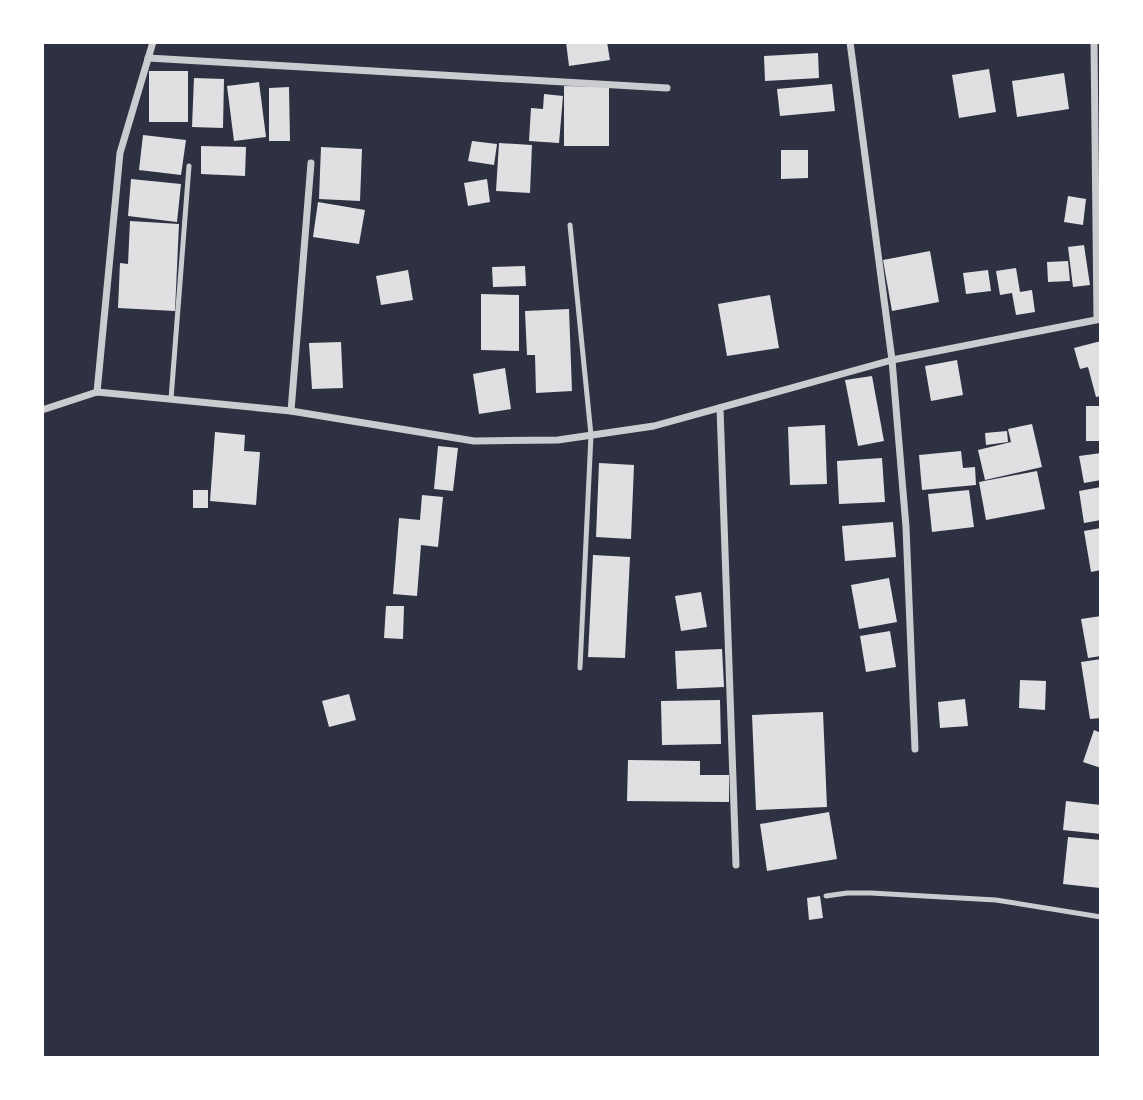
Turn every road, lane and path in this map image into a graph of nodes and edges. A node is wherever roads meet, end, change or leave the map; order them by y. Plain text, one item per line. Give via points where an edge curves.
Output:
1 (153, 42) edge
2 (850, 42) edge
3 (1094, 42) edge
4 (148, 58) junction
5 (667, 88) dead end
6 (311, 163) dead end
7 (189, 166) dead end
8 (570, 225) dead end
9 (1099, 319) edge
10 (892, 360) junction
11 (97, 392) junction
12 (172, 399) junction
13 (720, 408) junction
14 (42, 410) edge
15 (291, 411) junction
16 (591, 435) junction
17 (580, 668) dead end
18 (915, 749) dead end
19 (736, 865) dead end
20 (826, 896) dead end
21 (1101, 917) edge

1 - 4 street
2 - 10 street
3 - 9 street
4 - 5 street
4 - 11 street via 120,153
6 - 15 street
7 - 12 lane
8 - 16 lane
9 - 10 street
10 - 13 street
10 - 18 street via 906,527
11 - 12 street
11 - 14 street
12 - 15 street
13 - 16 street via 654,426
13 - 19 street
15 - 16 street via 474,440 558,440
16 - 17 lane
20 - 21 lane via 871,893 996,900

